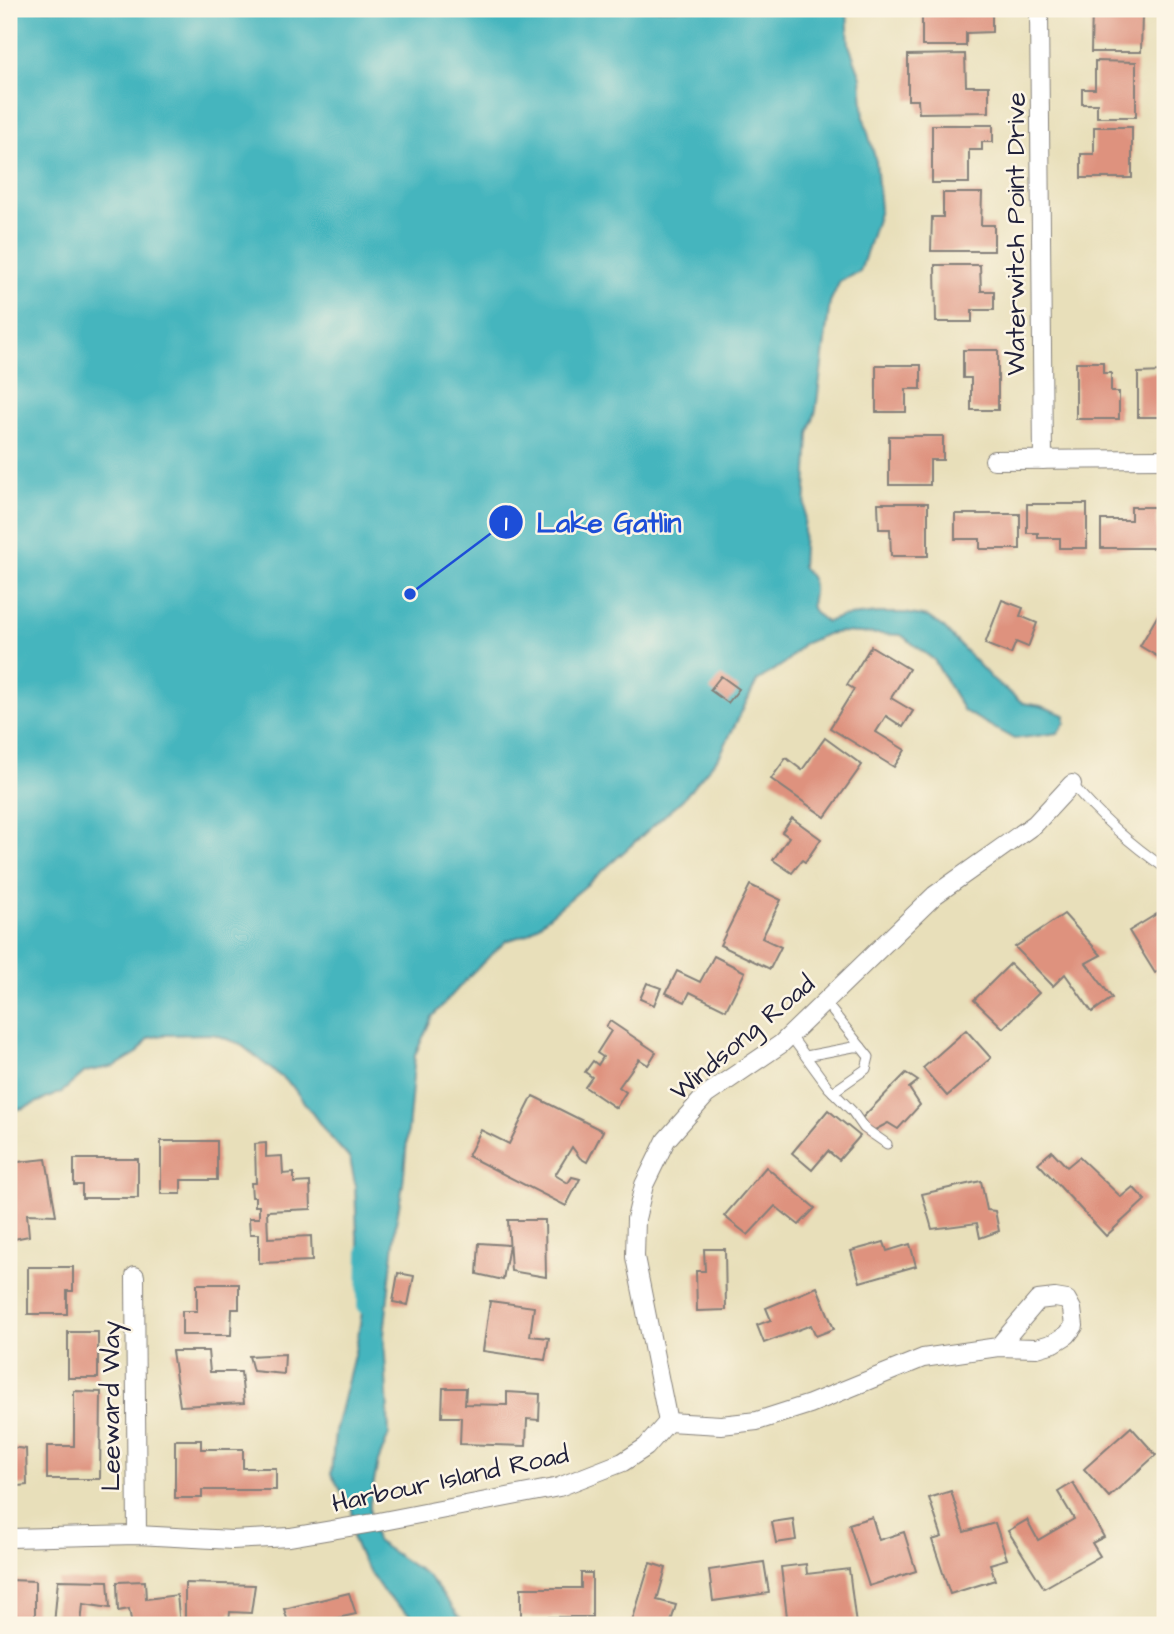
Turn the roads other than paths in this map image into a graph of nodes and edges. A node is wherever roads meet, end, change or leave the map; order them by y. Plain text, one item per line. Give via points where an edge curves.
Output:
1 (1039, 9) edge
2 (1165, 459) edge
3 (993, 460) dead end
4 (1043, 460) junction
5 (1072, 784) joint
6 (1165, 868) edge
7 (825, 1002) junction
8 (790, 1035) junction
9 (861, 1047) junction
10 (806, 1056) junction
11 (833, 1092) junction
12 (887, 1144) dead end
13 (135, 1276) dead end
14 (998, 1347) dead end
15 (668, 1422) junction
16 (137, 1535) junction
17 (9, 1538) edge

1 - 4 street, Waterwitch Point Drive
2 - 4 street
3 - 4 street
5 - 6 lane via 1098,815
5 - 7 street, Windsong Road via 1035,824 935,895
7 - 8 street, Windsong Road
7 - 9 lane
8 - 10 lane
8 - 15 street, Windsong Road via 706,1095 666,1140 644,1185 636,1219 635,1256
9 - 10 lane
9 - 11 lane via 869,1057 866,1069
10 - 11 lane
11 - 12 lane via 864,1128
13 - 16 street, Leeward Way
14 - 15 street via 923,1358 757,1421 721,1425
15 - 16 street, Harbour Island Road via 646,1447 623,1462 559,1487 290,1537 232,1540
16 - 17 street, Harbour Island Road

